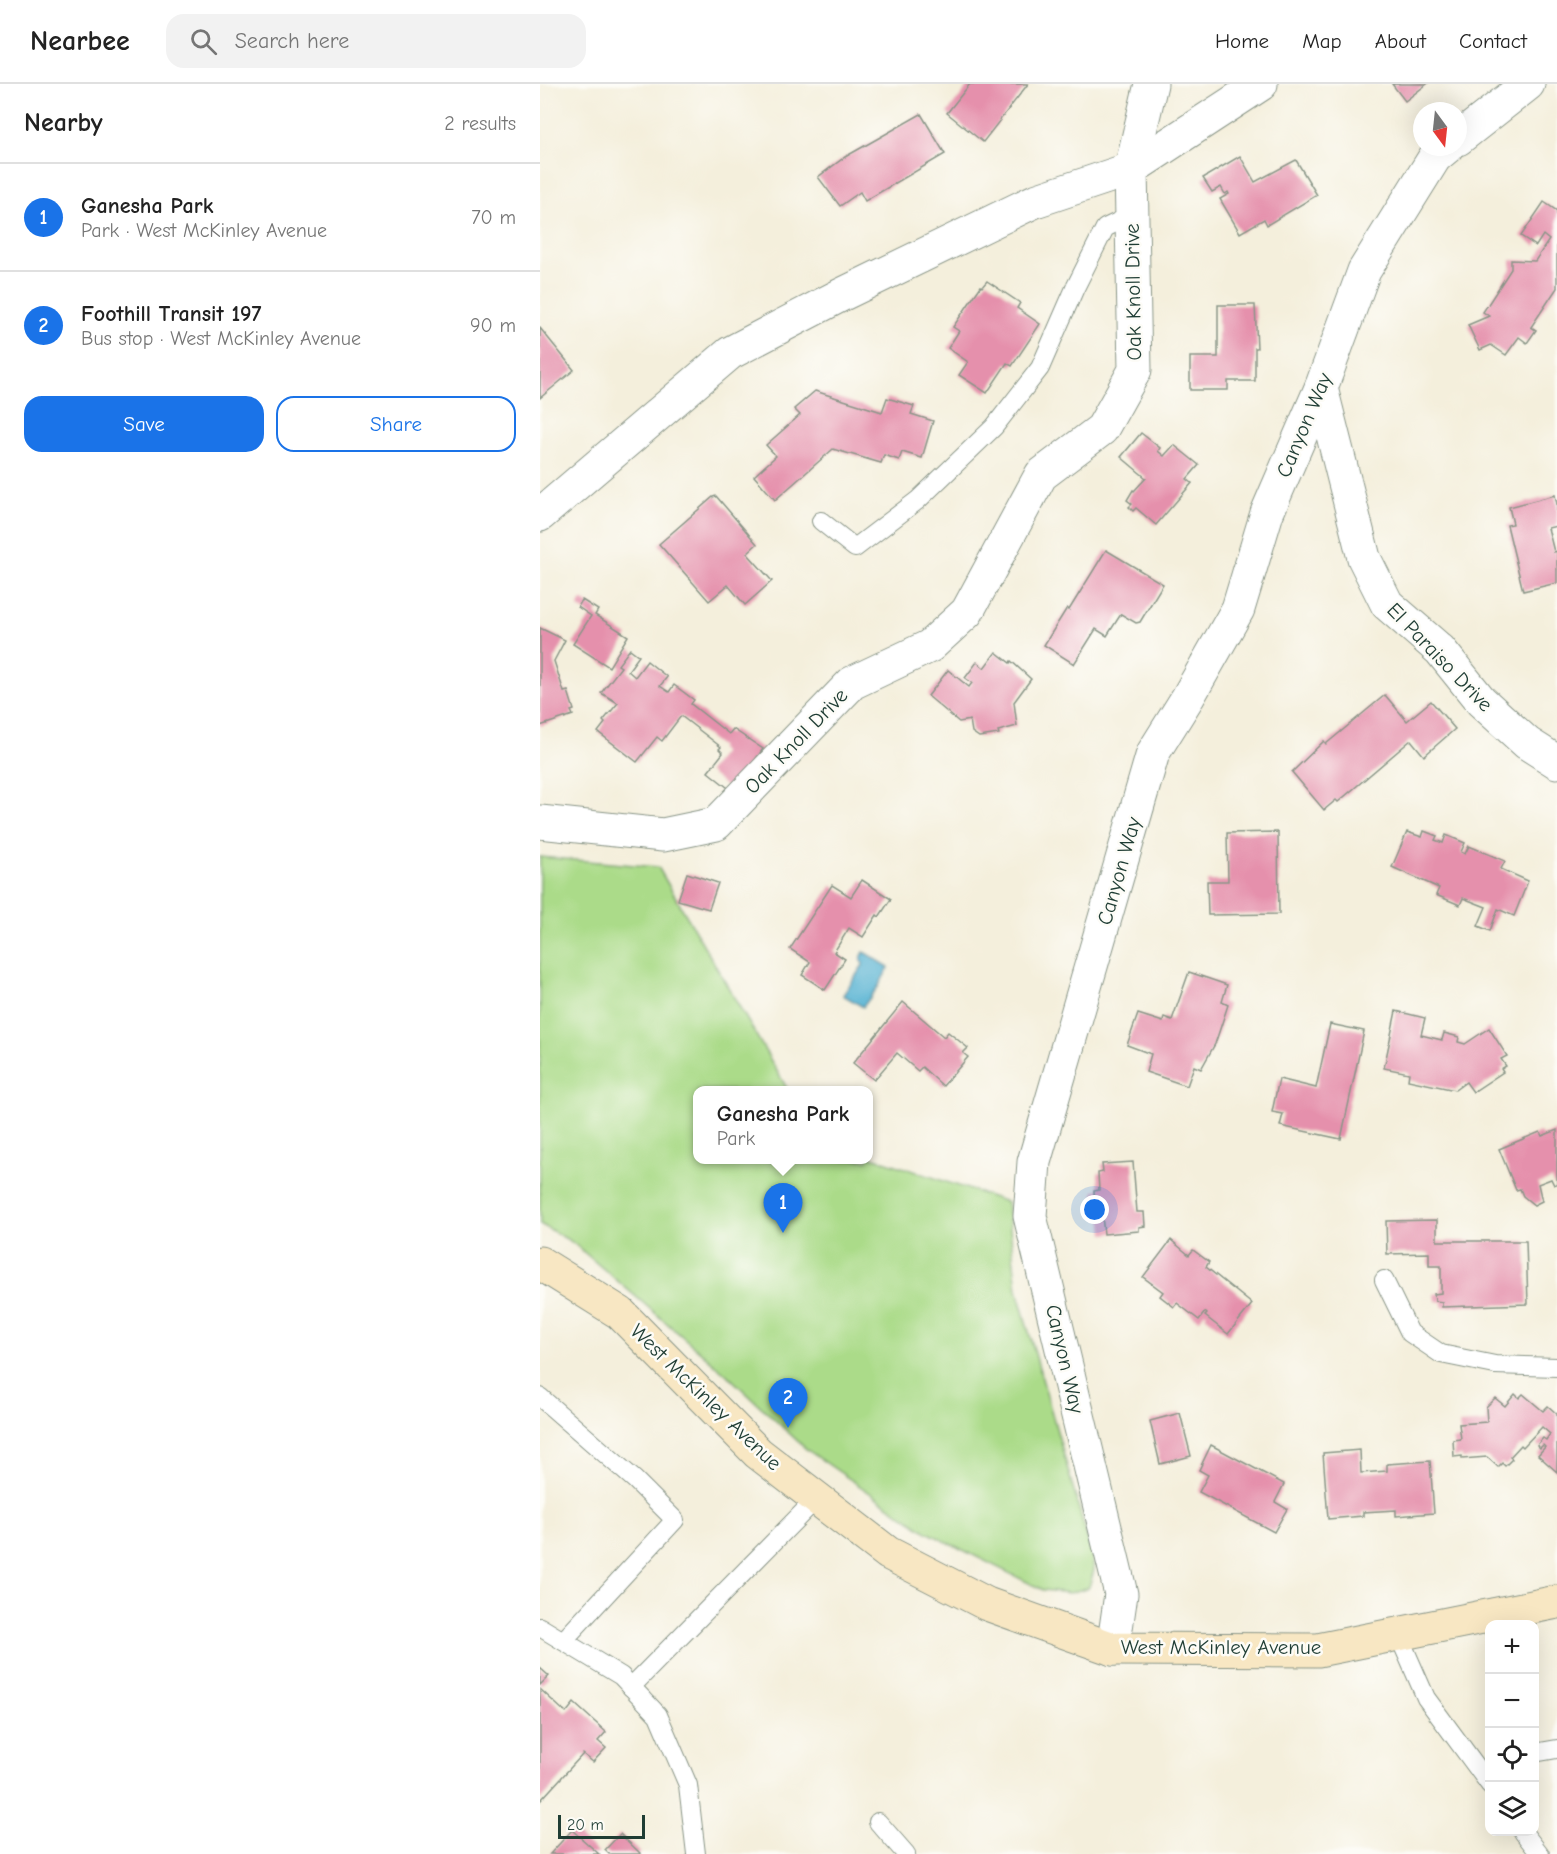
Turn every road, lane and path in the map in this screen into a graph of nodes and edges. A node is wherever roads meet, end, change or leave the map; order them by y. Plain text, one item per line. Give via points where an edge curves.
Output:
1 (1151, 84) edge
2 (1261, 84) edge
3 (1528, 84) edge
4 (1467, 132) edge
5 (1436, 156) edge
6 (1131, 169) junction
7 (1132, 214) junction
8 (1321, 388) junction
9 (540, 515) edge
10 (821, 521) dead end
11 (1557, 762) edge
12 (540, 822) edge
13 (540, 1263) edge
14 (1384, 1280) dead end
15 (1557, 1367) edge
16 (540, 1396) edge
17 (817, 1498) junction
18 (1557, 1602) edge
19 (540, 1627) edge
20 (1398, 1634) junction
21 (562, 1641) junction
22 (1113, 1649) junction
23 (631, 1687) junction
24 (1557, 1749) edge
25 (1539, 1752) edge
26 (1482, 1763) edge
27 (1489, 1782) edge
28 (878, 1822) dead end
29 (1526, 1836) edge
30 (696, 1854) edge
31 (906, 1854) edge
32 (1540, 1854) edge

1 - 6 street, Oak Knoll Drive
2 - 6 street
3 - 4 street
5 - 8 street, Canyon Way via 1364,271
6 - 7 street, Oak Knoll Drive
6 - 9 street via 1035,201 730,353
7 - 10 lane via 1105,228 1040,368 994,427 918,500 855,548
7 - 12 street, Oak Knoll Drive via 1135,370 1102,429 1041,475 967,612 930,646 852,683 716,824 663,835
8 - 11 street, El Paraiso Drive via 1364,558 1387,604 1440,650 1481,701 1527,743
8 - 22 street, Canyon Way via 1267,513 1238,609 1153,753 1034,1162 1030,1216 1121,1594
13 - 17 main road, West McKinley Avenue via 620,1313 758,1453
14 - 15 lane via 1410,1334 1441,1354 1495,1365
16 - 21 lane via 675,1520
17 - 22 main road, West McKinley Avenue via 888,1553 968,1594
17 - 23 lane
18 - 20 main road, West McKinley Avenue
19 - 21 lane
20 - 22 main road, West McKinley Avenue via 1318,1650
20 - 26 lane via 1426,1698
21 - 23 lane via 621,1676
23 - 30 lane via 658,1715 688,1785
24 - 25 lane
26 - 27 lane
28 - 31 lane
29 - 32 lane

